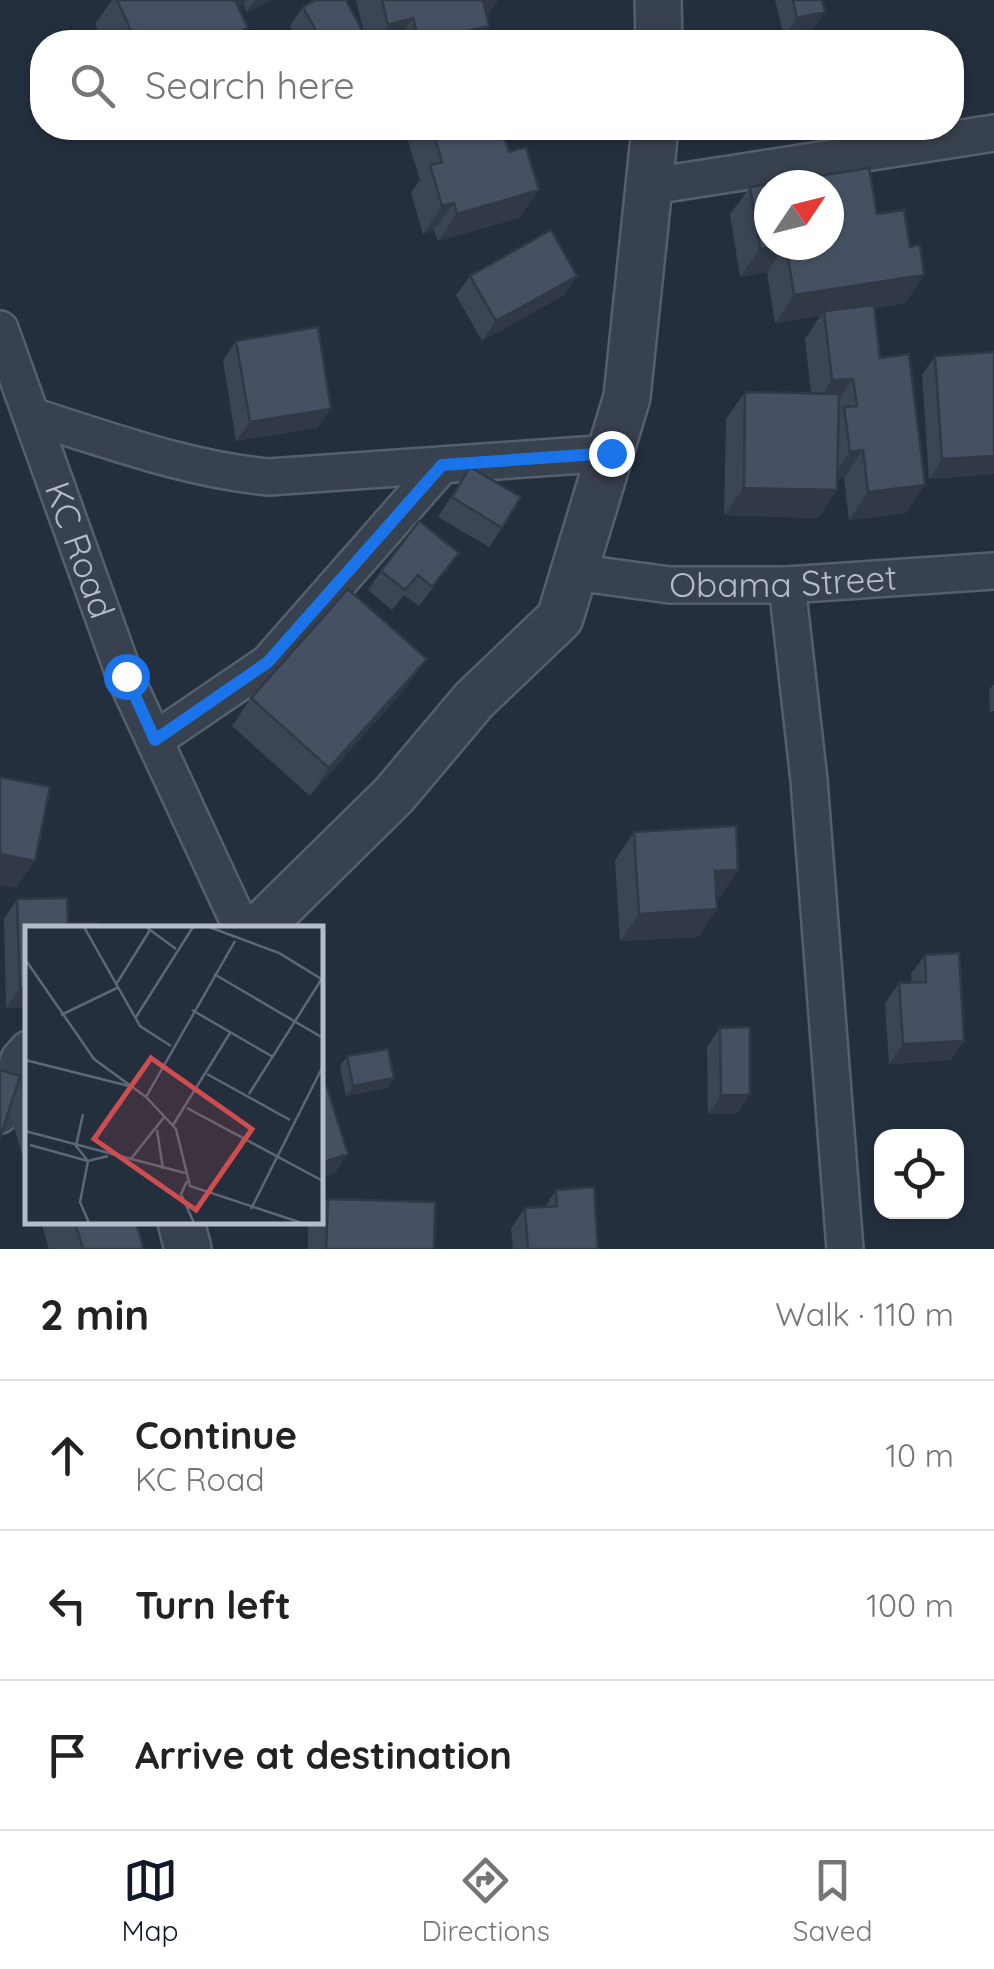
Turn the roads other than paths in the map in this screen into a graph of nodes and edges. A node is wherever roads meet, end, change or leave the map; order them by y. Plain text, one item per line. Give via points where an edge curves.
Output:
1 (994, 133) edge
2 (964, 138) edge
3 (654, 140) edge
4 (949, 140) edge
5 (652, 186) junction
6 (0, 329) edge
7 (35, 417) junction
8 (611, 453) junction
9 (442, 465) junction
10 (994, 571) edge
11 (574, 572) junction
12 (787, 585) junction
13 (155, 740) junction
14 (241, 926) edge
15 (261, 926) edge
16 (25, 1052) edge
17 (0, 1115) edge
18 (182, 1224) edge
19 (188, 1249) edge
20 (845, 1249) edge

1 - 2 street
3 - 5 street
4 - 5 street
5 - 8 street via 627,397
6 - 7 street, KC Road
7 - 9 street via 240,474
7 - 13 street, KC Road
8 - 9 street
8 - 11 street
9 - 13 street via 268,662
10 - 12 street, Obama Street
11 - 12 street, Obama Street via 670,584
11 - 15 street via 560,618
12 - 20 street
13 - 14 street, KC Road
16 - 17 street
18 - 19 street

